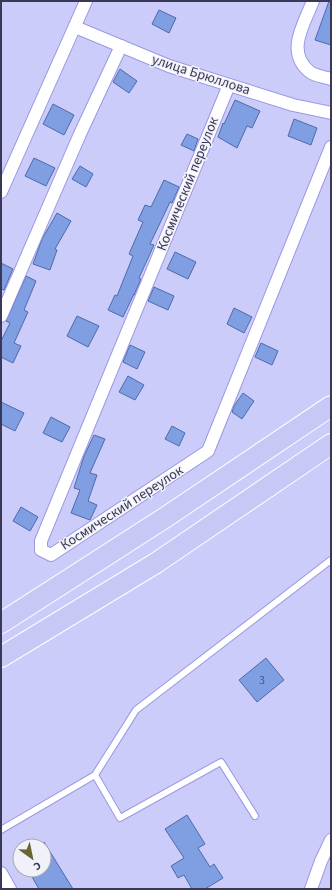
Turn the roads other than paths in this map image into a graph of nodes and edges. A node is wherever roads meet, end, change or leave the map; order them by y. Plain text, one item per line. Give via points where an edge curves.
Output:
1 (86, 1) edge
2 (313, 1) edge
3 (75, 27) junction
4 (121, 46) junction
5 (331, 79) edge
6 (229, 85) junction
7 (331, 113) edge
8 (331, 147) edge
9 (1, 192) edge
10 (1, 316) edge
11 (331, 406) edge
12 (331, 444) edge
13 (331, 560) edge
14 (1, 623) edge
15 (1, 657) edge
16 (95, 775) junction
17 (255, 816) dead end
18 (1, 830) edge
19 (331, 840) edge
20 (1, 874) edge
21 (10, 889) edge
22 (311, 889) edge

1 - 3 street
2 - 5 street via 297,41 299,59 311,72
3 - 4 street, улица Брюллова
3 - 9 street
4 - 6 street, улица Брюллова via 169,66
4 - 10 street
6 - 7 street, улица Брюллова via 293,105
6 - 8 street, Космический переулок via 41,541 41,550 51,555 208,451
11 - 14 highway via 166,517
12 - 15 highway via 156,563
13 - 16 lane via 136,710
16 - 17 lane via 120,818 221,762
16 - 18 lane
19 - 22 street
20 - 21 street

